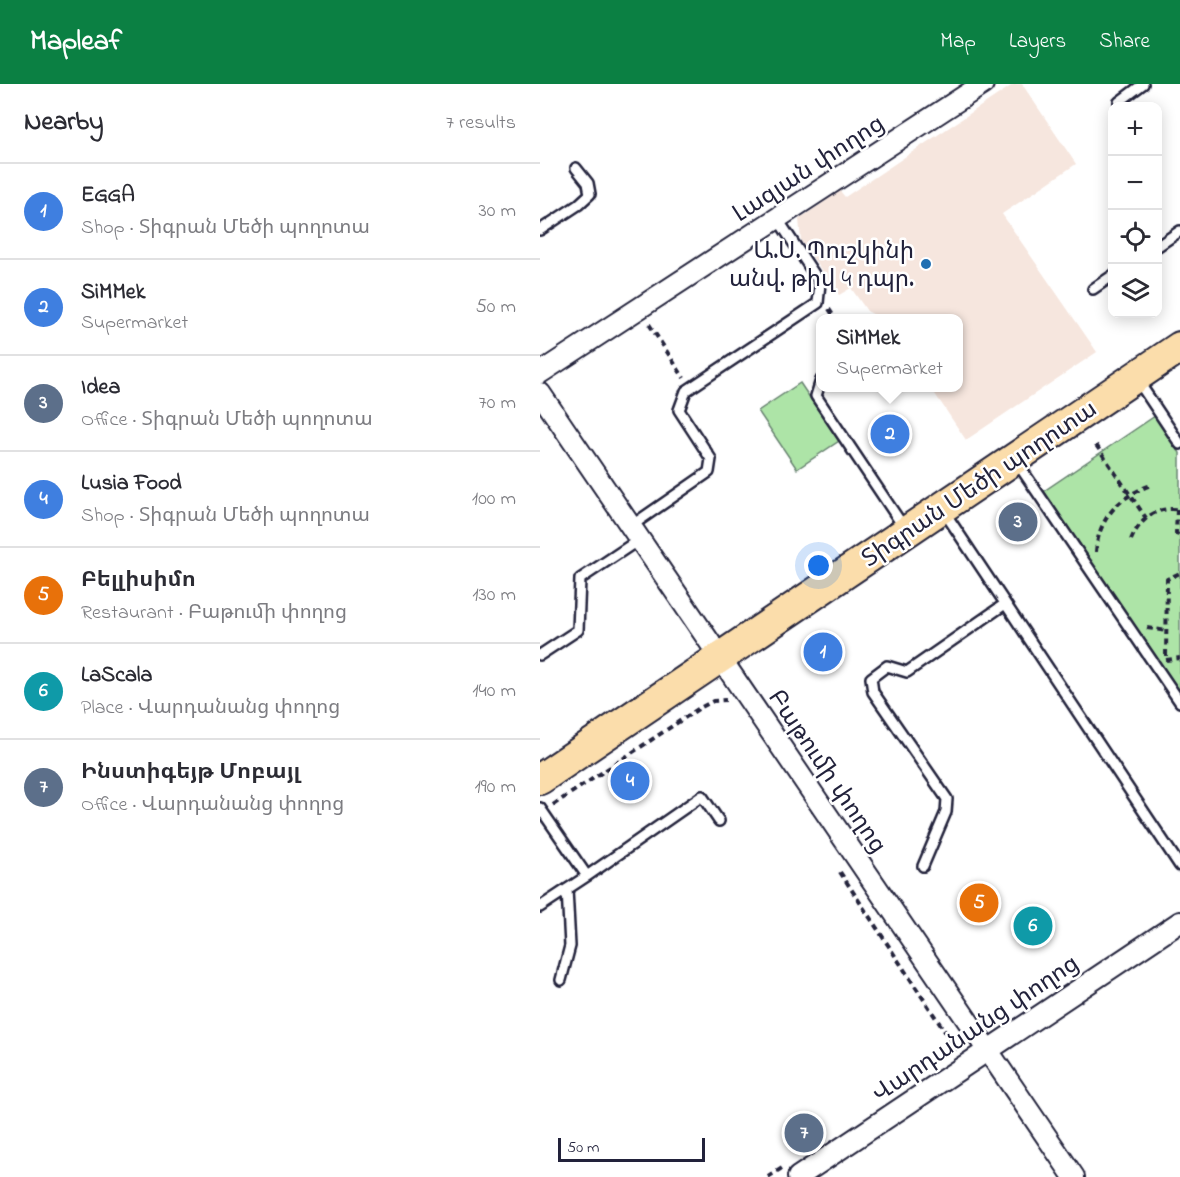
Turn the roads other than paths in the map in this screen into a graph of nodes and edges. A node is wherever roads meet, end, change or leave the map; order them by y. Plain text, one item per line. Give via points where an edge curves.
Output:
1 (982, 84) edge
2 (1143, 84) edge
3 (1119, 102) dead end
4 (576, 168) dead end
5 (777, 218) junction
6 (540, 230) edge
7 (1180, 231) edge
8 (1162, 243) edge
9 (1108, 279) edge
10 (1093, 289) dead end
11 (1180, 347) edge
12 (540, 373) edge
13 (1135, 378) junction
14 (817, 392) edge
15 (540, 393) edge
16 (1180, 444) edge
17 (1015, 458) junction
18 (941, 508) junction
19 (907, 531) junction
20 (636, 532) junction
21 (1005, 604) junction
22 (540, 656) edge
23 (721, 657) junction
24 (1180, 702) edge
25 (540, 779) edge
26 (541, 810) edge
27 (719, 821) dead end
28 (923, 866) dead end
29 (1180, 866) edge
30 (587, 876) junction
31 (567, 889) junction
32 (540, 907) edge
33 (1180, 921) edge
34 (561, 980) dead end
35 (986, 1050) junction
36 (793, 1171) edge
37 (1074, 1177) edge

1 - 5 street, Լազյան փողոց
2 - 3 lane
4 - 6 lane via 588,183 590,194
5 - 12 street, Լազյան փողոց
5 - 20 lane via 820,283 818,303 686,391 679,410 711,459 709,472
7 - 8 lane
9 - 10 lane
11 - 13 main road, Տիգրան Մեծի պողոտա
13 - 16 lane
13 - 17 main road, Տիգրան Մեծի պողոտա
14 - 19 lane via 816,396
15 - 20 street, Բաթումի փողոց
17 - 18 main road, Տիգրան Մեծի պողոտա
17 - 24 lane
18 - 19 main road, Տիգրան Մեծի պողոտա
18 - 21 lane
19 - 23 main road, Տիգրան Մեծի պողոտա
20 - 22 lane via 580,579 578,630
20 - 23 street, Բաթումի փողոց
21 - 28 lane via 907,672 887,666 871,678 873,692 947,799 946,812
21 - 29 lane
23 - 25 main road, Տիգրան Մեծի պողոտա
23 - 35 street, Բաթումի փողոց
26 - 30 lane
27 - 30 lane via 702,796
30 - 31 lane
31 - 32 lane
31 - 34 lane via 570,946
33 - 35 street, Վարդանանց փողոց
35 - 36 street, Վարդանանց փողոց
35 - 37 street, Բաթումի փողոց

